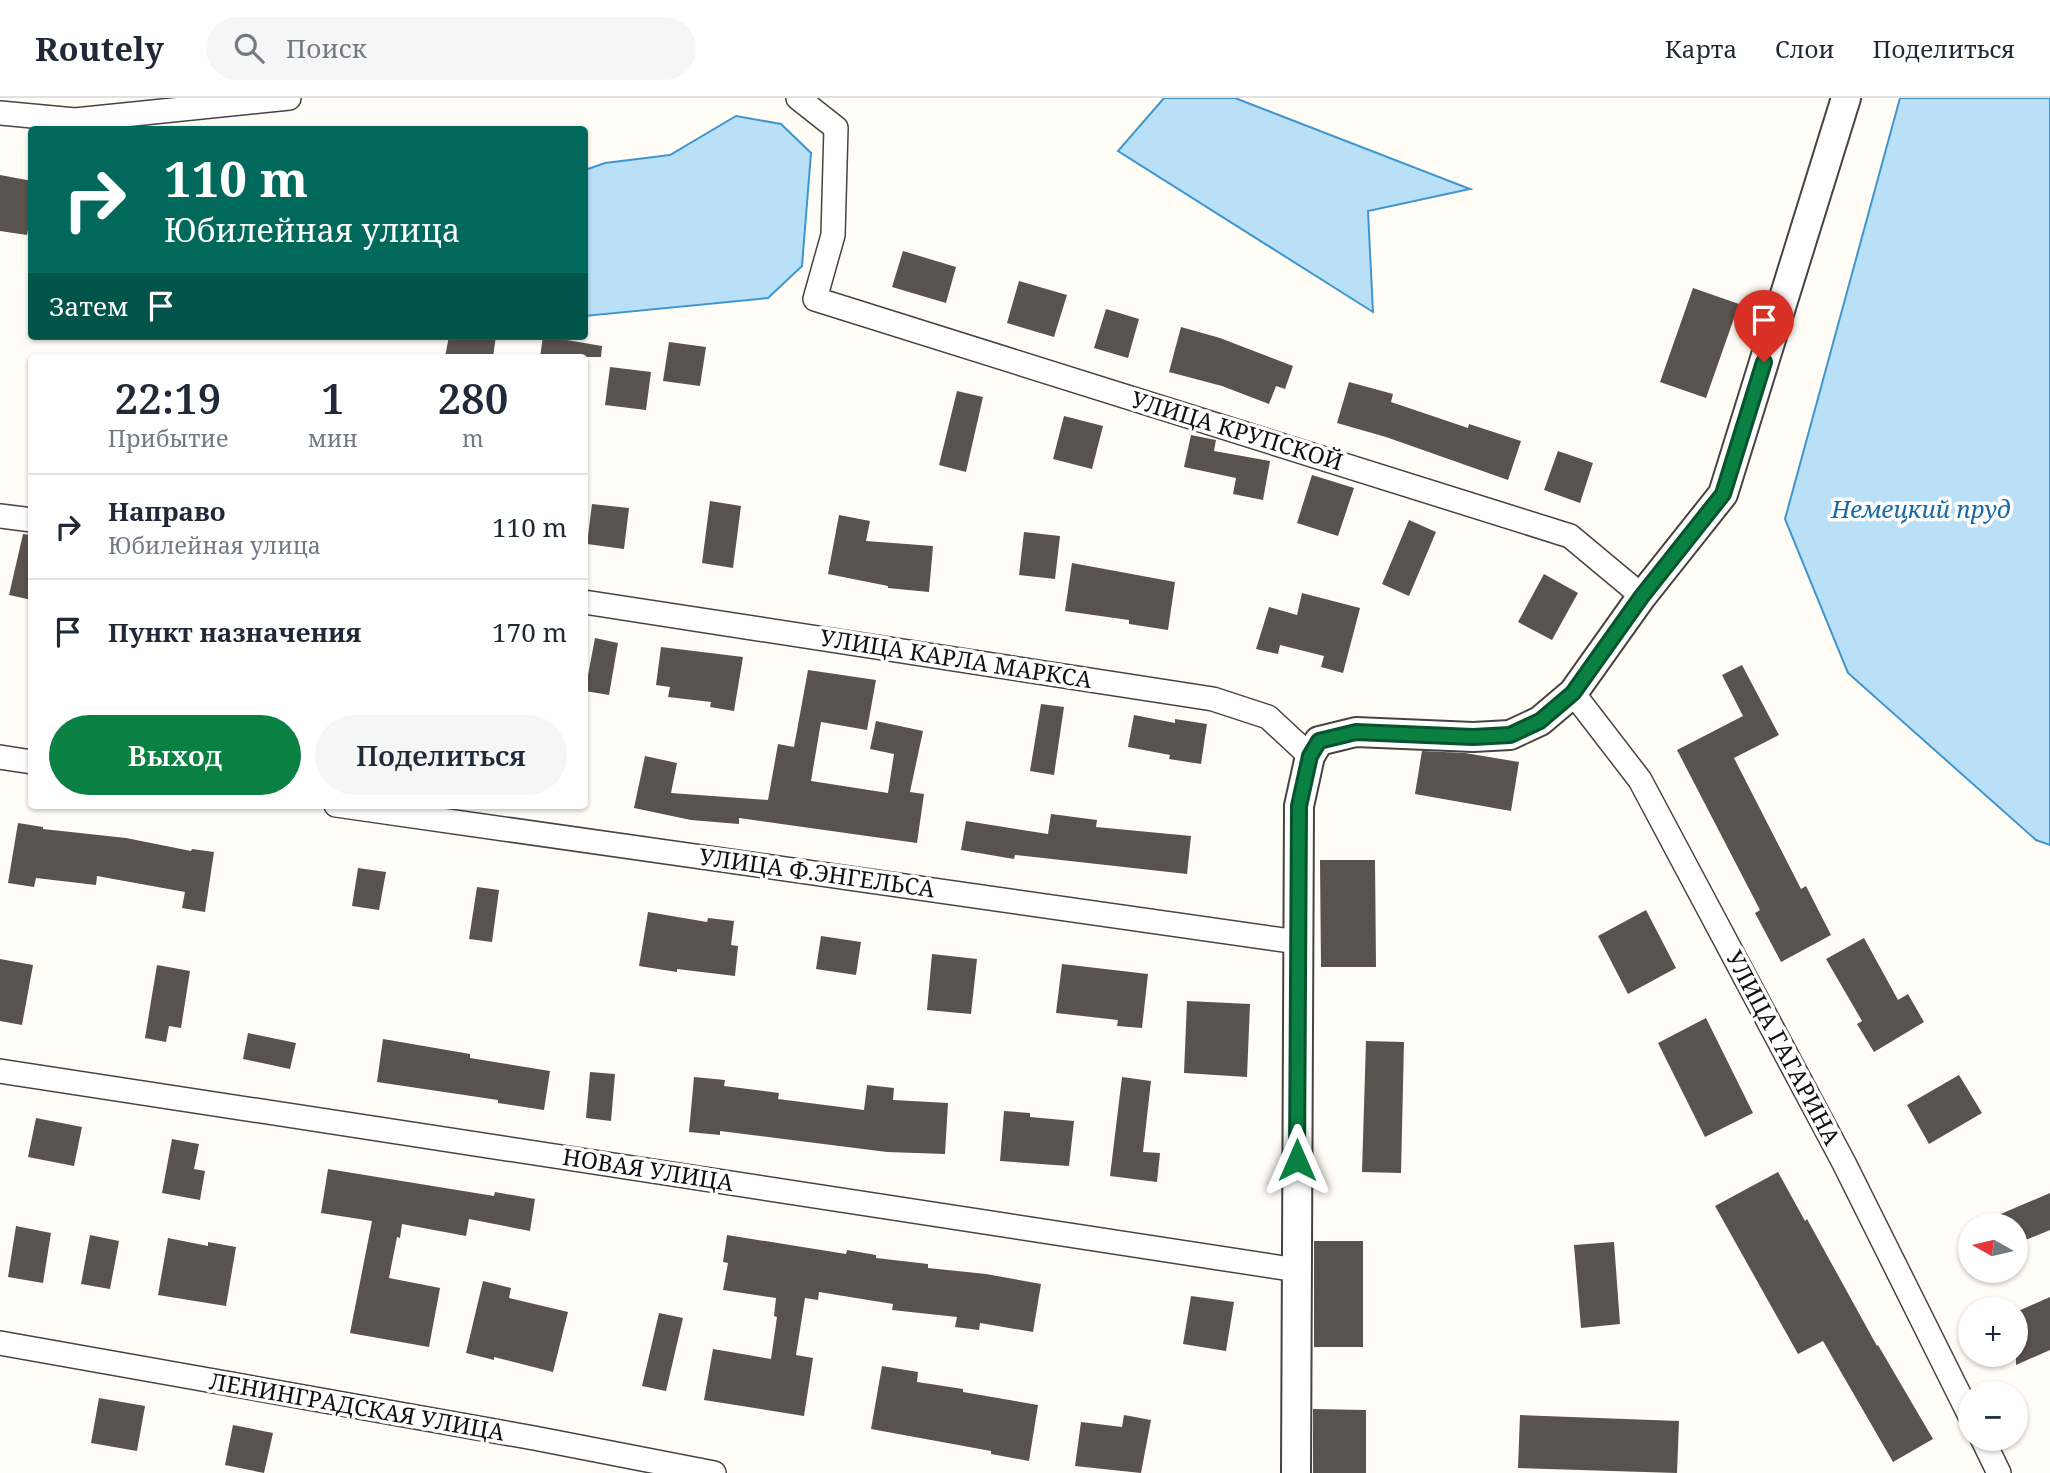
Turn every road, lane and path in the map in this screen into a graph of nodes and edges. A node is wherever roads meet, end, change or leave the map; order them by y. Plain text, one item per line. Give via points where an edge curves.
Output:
1 (289, 98) edge
2 (798, 98) edge
3 (1846, 98) edge
4 (0, 113) edge
5 (0, 516) edge
6 (28, 520) edge
7 (1642, 596) junction
8 (588, 603) edge
9 (1573, 693) junction
10 (1310, 756) junction
11 (0, 757) edge
12 (28, 761) edge
13 (364, 809) edge
14 (1298, 942) junction
15 (0, 1071) edge
16 (1297, 1270) junction
17 (0, 1343) edge
18 (1958, 1392) edge
19 (1988, 1451) edge
20 (714, 1473) edge
21 (1296, 1473) edge
22 (1999, 1473) edge

1 - 4 street via 75,120
2 - 7 street, УЛИЦА КРУПСКОЙ via 836,128 833,235 815,299 1570,536
3 - 7 street via 1723,494
5 - 6 street
7 - 9 street
8 - 10 street, УЛИЦА КАРЛА МАРКСА via 1213,699 1269,717
9 - 10 street via 1540,721 1510,735 1356,732 1319,741
9 - 18 street, УЛИЦА ГАГАРИНА via 1640,780 1844,1163
10 - 14 street via 1299,806
11 - 12 street
13 - 14 street, УЛИЦА Ф.ЭНГЕЛЬСА
14 - 16 street
15 - 16 street, НОВАЯ УЛИЦА
16 - 21 street
17 - 20 street, ЛЕНИНГРАДСКАЯ УЛИЦА
19 - 22 street

